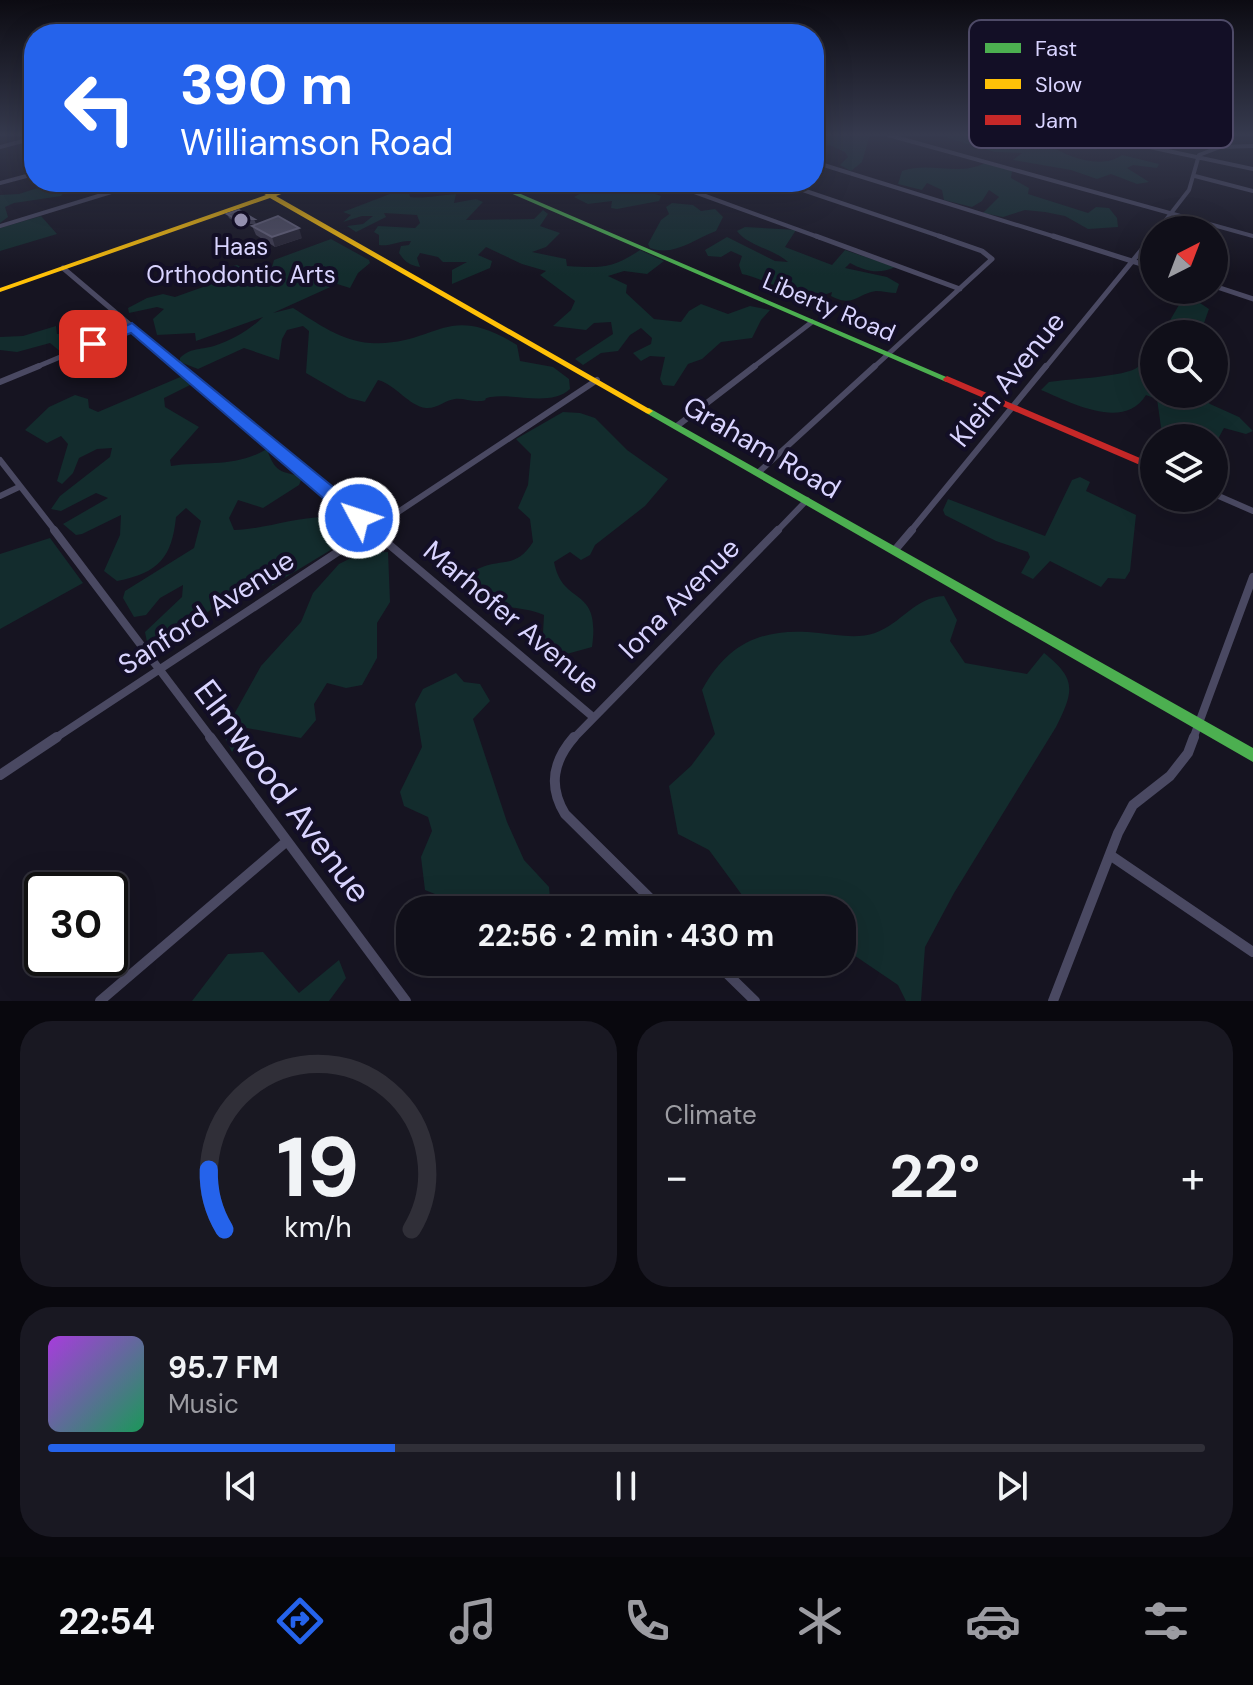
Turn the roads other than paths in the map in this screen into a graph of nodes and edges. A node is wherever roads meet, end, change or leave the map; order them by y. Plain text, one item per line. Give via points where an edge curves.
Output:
1 (877, 182) edge
2 (1057, 182) edge
3 (1193, 182) edge
4 (1217, 182) edge
5 (1253, 191) edge
6 (111, 192) edge
7 (264, 192) edge
8 (282, 192) edge
9 (511, 192) edge
10 (694, 192) edge
11 (808, 192) edge
12 (271, 196) junction
13 (1171, 213) junction
14 (1169, 216) edge
15 (0, 226) edge
16 (1253, 236) edge
17 (1140, 252) edge
18 (1132, 261) junction
19 (1140, 264) edge
20 (63, 268) junction
21 (960, 289) junction
22 (0, 290) edge
23 (1228, 291) edge
24 (1253, 299) edge
25 (812, 322) junction
26 (132, 327) junction
27 (888, 354) junction
28 (597, 380) junction
29 (0, 382) edge
30 (1013, 408) junction
31 (677, 426) junction
32 (0, 460) edge
33 (1140, 462) edge
34 (759, 472) junction
35 (19, 487) junction
36 (0, 496) edge
37 (807, 500) junction
38 (1228, 500) edge
39 (1253, 511) edge
40 (371, 529) junction
41 (895, 550) junction
42 (1253, 577) edge
43 (159, 669) junction
44 (593, 717) junction
45 (1200, 725) junction
46 (1253, 755) edge
47 (0, 775) edge
48 (287, 841) junction
49 (1110, 855) junction
50 (648, 896) edge
51 (1253, 952) edge
52 (729, 976) edge
53 (100, 1001) edge
54 (406, 1001) edge
55 (755, 1001) edge
56 (1053, 1001) edge

1 - 18 street
2 - 13 street
3 - 13 street
4 - 5 street
6 - 15 street
7 - 12 main road, Graham Road
8 - 12 main road
9 - 25 main road, Liberty Road
10 - 21 street
11 - 21 street via 991,256
12 - 20 main road
12 - 28 main road, Graham Road
13 - 14 street
13 - 16 street
17 - 18 street, Klein Avenue
18 - 19 street
18 - 30 street, Klein Avenue
20 - 22 main road
20 - 26 street, Marhofer Avenue
21 - 27 street
23 - 24 street
25 - 27 main road, Liberty Road
25 - 31 street
26 - 29 street
26 - 40 street, Marhofer Avenue
27 - 30 main road, Liberty Road
27 - 34 street
28 - 31 main road, Graham Road
28 - 40 street, Sanford Avenue
30 - 33 main road, Liberty Road
30 - 41 street, Klein Avenue
31 - 34 main road, Graham Road
32 - 35 street, Elmwood Avenue
34 - 37 main road, Graham Road
35 - 36 street
35 - 43 street, Elmwood Avenue
37 - 41 main road, Graham Road
37 - 44 street, Iona Avenue
38 - 39 street
40 - 43 street, Sanford Avenue
40 - 44 street, Marhofer Avenue
41 - 45 main road, Graham Road
42 - 45 street
43 - 47 street, Sanford Avenue
43 - 48 street, Elmwood Avenue
44 - 50 street, Marhofer Avenue via 559,754 553,786 557,801
45 - 46 main road, Graham Road
45 - 49 street via 1180,765 1133,805
48 - 53 street
48 - 54 street, Elmwood Avenue
49 - 51 street
49 - 56 street
52 - 55 street

